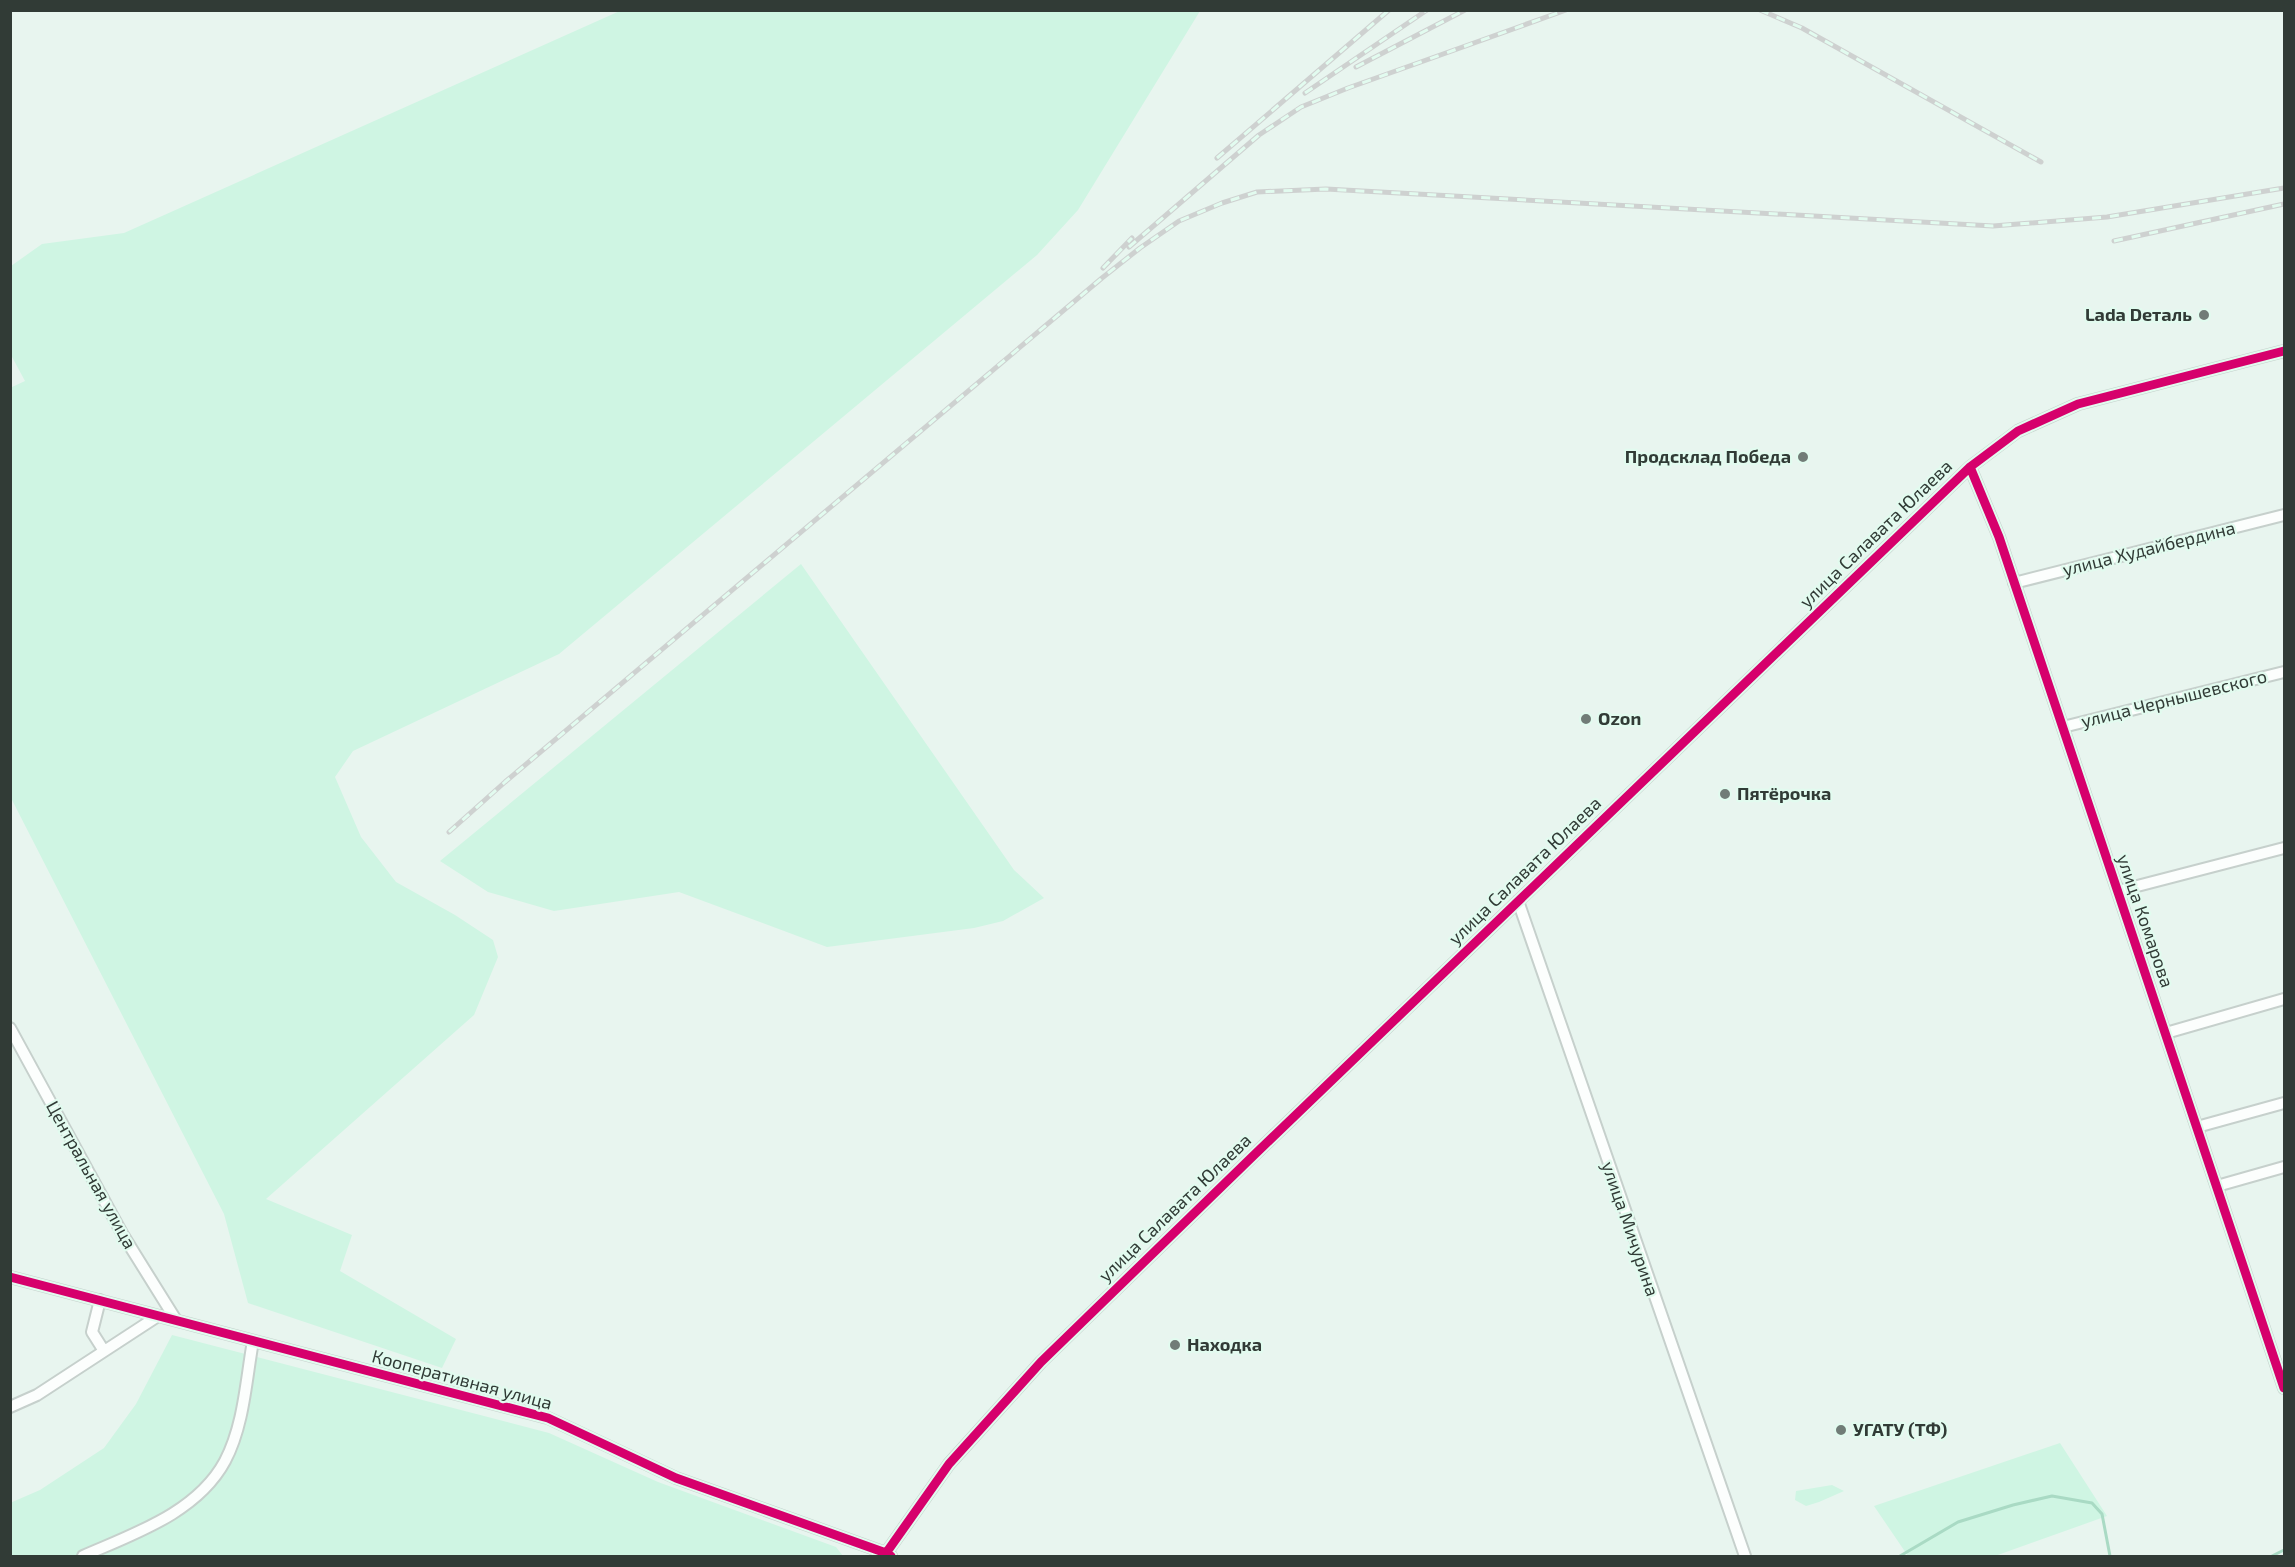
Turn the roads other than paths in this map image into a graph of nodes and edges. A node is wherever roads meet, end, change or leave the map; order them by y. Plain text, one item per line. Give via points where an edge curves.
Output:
1 (2284, 351) edge
2 (1970, 467) junction
3 (2284, 515) edge
4 (2014, 582) junction
5 (2284, 672) edge
6 (2062, 727) junction
7 (2284, 848) edge
8 (2118, 891) junction
9 (1518, 901) junction
10 (2284, 999) edge
11 (10, 1028) edge
12 (2166, 1033) junction
13 (2284, 1102) edge
14 (2197, 1127) junction
15 (2284, 1167) edge
16 (2217, 1186) junction
17 (10, 1277) edge
18 (100, 1300) junction
19 (158, 1316) junction
20 (176, 1320) junction
21 (253, 1341) junction
22 (104, 1351) junction
23 (2284, 1388) edge
24 (10, 1407) edge
25 (887, 1555) edge
26 (82, 1557) edge
27 (1744, 1557) edge

1 - 2 street, улица Салавата Юлаева via 2078,404 2018,431
2 - 4 street, улица Комарова
2 - 9 street, улица Салавата Юлаева
3 - 4 street, улица Худайбердина
4 - 6 street, улица Комарова
5 - 6 street, улица Чернышевского
6 - 8 street, улица Комарова
7 - 8 street
8 - 12 street, улица Комарова
9 - 25 street, улица Салавата Юлаева via 1041,1362 949,1464
9 - 27 street, улица Мичурина
10 - 12 street
11 - 20 street, Центральная улица via 123,1235
12 - 14 street, улица Комарова
13 - 14 street
14 - 16 street, улица Комарова
15 - 16 street
16 - 23 street, улица Комарова
17 - 18 street, Кооперативная улица
18 - 19 street, Кооперативная улица
18 - 22 street via 92,1332
19 - 20 street, Кооперативная улица
19 - 22 street
20 - 21 street, Кооперативная улица
21 - 25 street, Кооперативная улица via 548,1419 676,1478
21 - 26 street via 238,1424 226,1460 214,1478 179,1509
22 - 24 street via 37,1395

